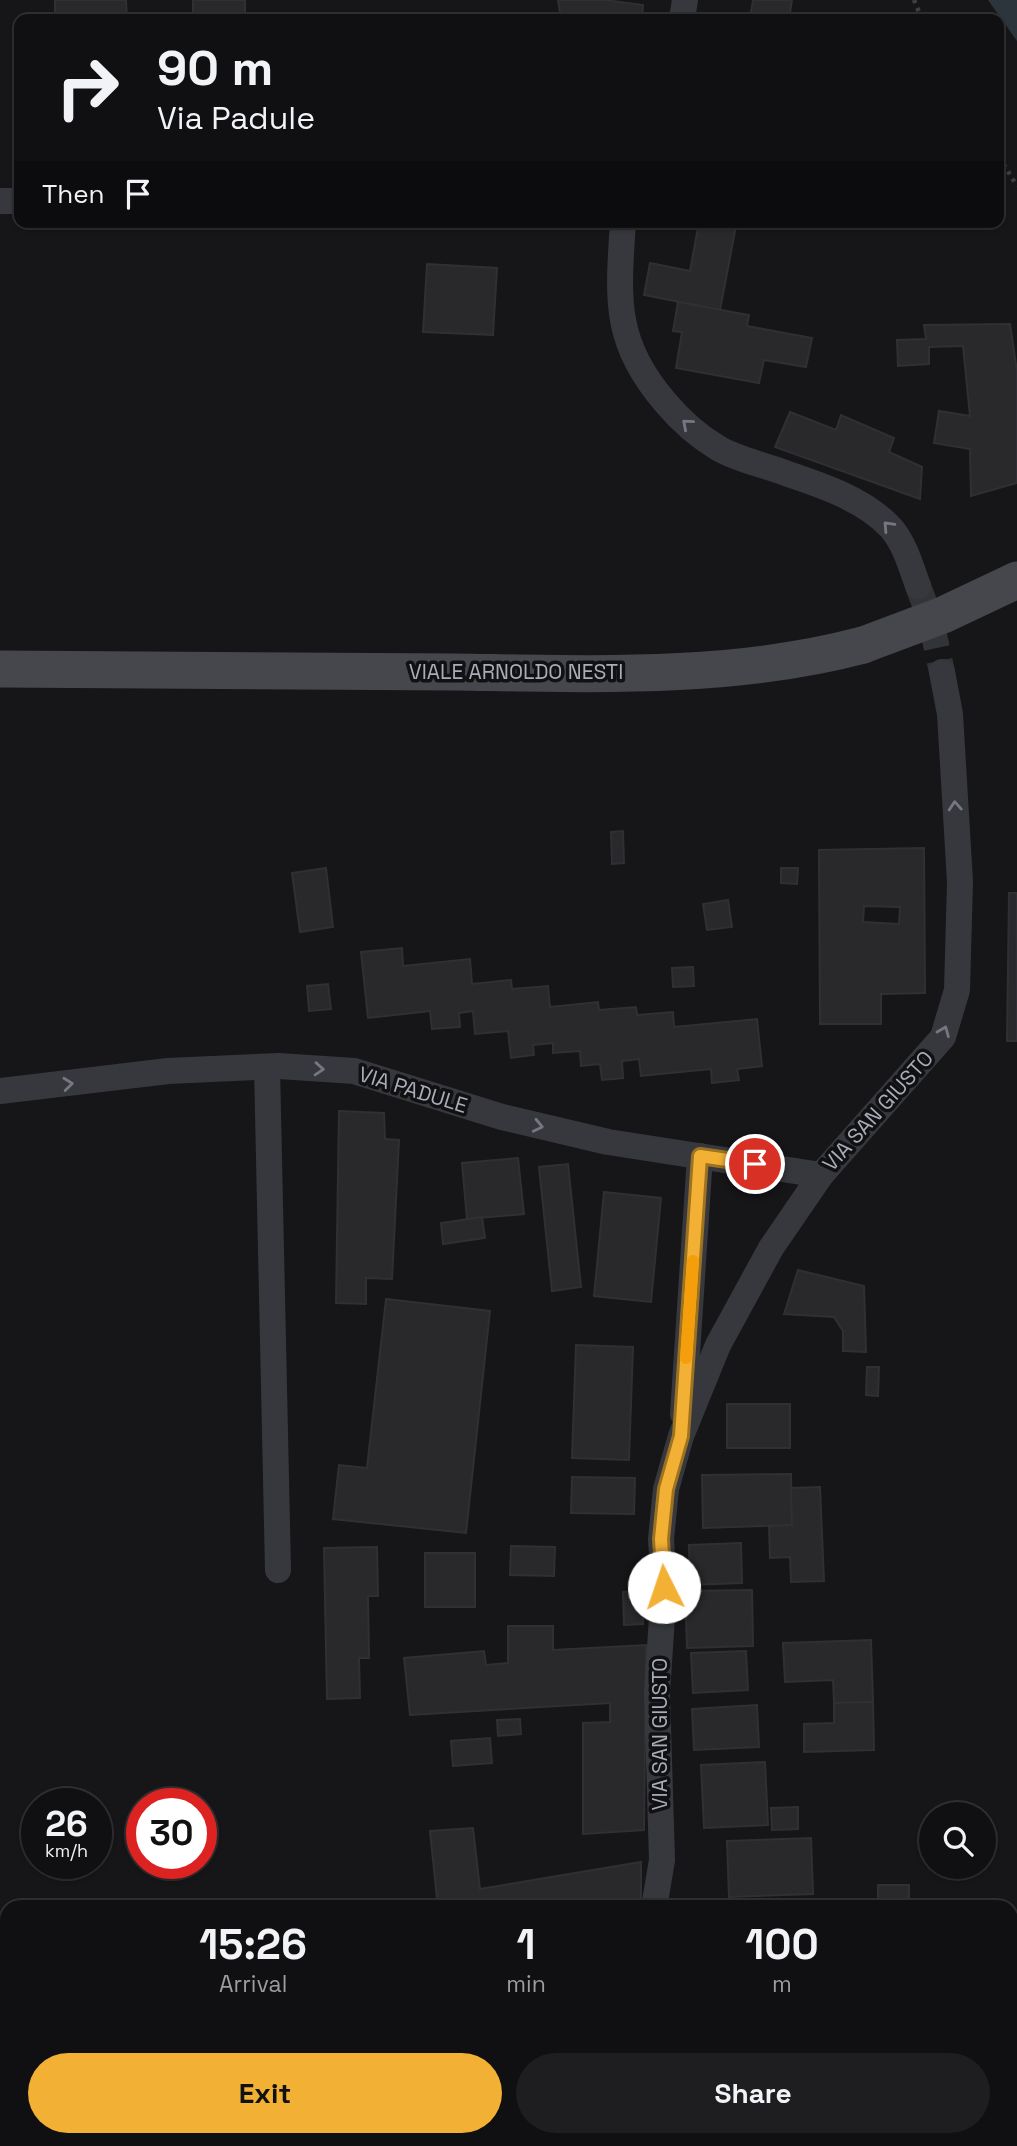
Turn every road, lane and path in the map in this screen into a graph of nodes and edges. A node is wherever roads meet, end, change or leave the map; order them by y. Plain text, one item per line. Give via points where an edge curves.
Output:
1 (1004, 165) edge
2 (1017, 186) edge
3 (623, 228) edge
4 (1017, 580) edge
5 (918, 586) tunnel mouth
6 (0, 668) edge
7 (942, 672) tunnel mouth
8 (267, 1067) junction
9 (0, 1091) edge
10 (700, 1156) junction
11 (821, 1175) junction
12 (681, 1436) junction
13 (278, 1570) dead end
14 (655, 1900) edge

1 - 2 path
5 -> 3 street via 906,552 893,530 875,513 826,487 719,449 674,413 641,374 629,350 621,313
4 - 6 street, VIALE ARNOLDO NESTI, bridge via 863,645 762,666 594,674
11 -> 7 street, VIA SAN GIUSTO via 943,1037 957,990 960,882 950,713
9 -> 8 street, VIA PADULE via 168,1072
8 -> 10 street, VIA PADULE via 354,1072 502,1117 608,1142
8 - 13 street
10 - 11 street, VIA PADULE
10 - 12 street, VIA SAN GIUSTO
11 - 12 street, VIA SAN GIUSTO via 771,1248 718,1345
12 - 14 street, VIA SAN GIUSTO via 666,1489 661,1539 664,1587 657,1693 662,1860

